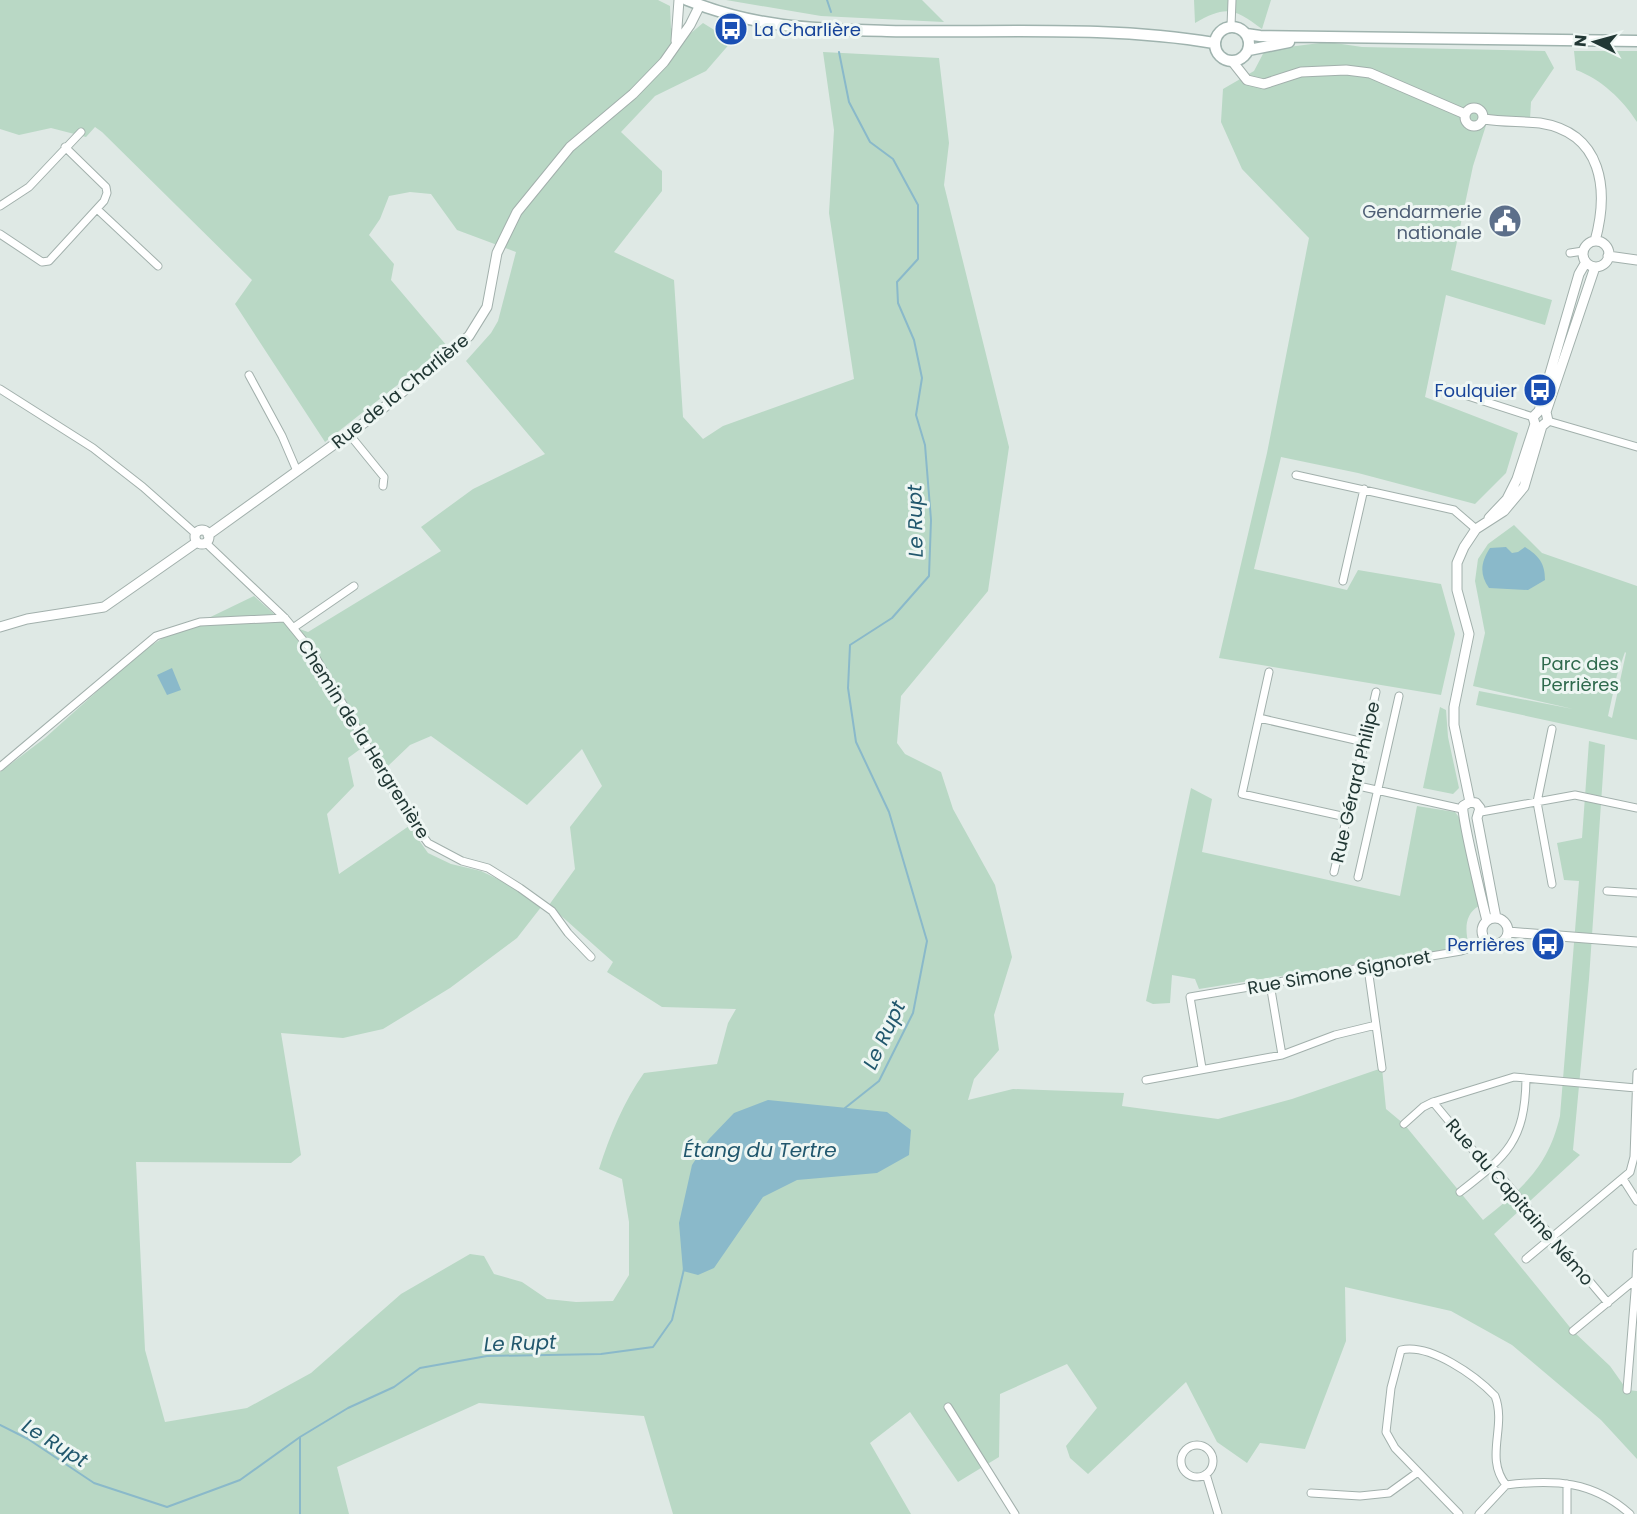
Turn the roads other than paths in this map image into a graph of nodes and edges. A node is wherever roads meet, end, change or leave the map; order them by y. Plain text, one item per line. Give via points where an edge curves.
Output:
1 (679, 0) edge
2 (687, 0) edge
3 (1232, 0) edge
4 (700, 5) junction
5 (1231, 26) junction
6 (1246, 34) junction
7 (1328, 36) junction
8 (1637, 40) edge
9 (1214, 43) junction
10 (676, 44) junction
11 (1249, 50) junction
12 (1232, 61) junction
13 (81, 132) dead end
14 (65, 147) junction
15 (0, 206) edge
16 (97, 209) junction
17 (0, 234) edge
18 (1594, 240) junction
19 (1583, 251) junction
20 (1570, 254) dead end
21 (1608, 256) junction
22 (1637, 260) edge
23 (1590, 264) junction
24 (158, 266) dead end
25 (249, 375) dead end
26 (1440, 387) dead end
27 (0, 389) edge
28 (1541, 418) junction
29 (349, 434) junction
30 (1637, 447) edge
31 (297, 471) junction
32 (1296, 475) dead end
33 (383, 486) dead end
34 (1364, 489) junction
35 (1476, 529) junction
36 (202, 538) junction
37 (1342, 581) dead end
38 (354, 586) dead end
39 (285, 618) junction
40 (0, 627) edge
41 (293, 628) junction
42 (1269, 672) dead end
43 (1376, 692) dead end
44 (1399, 696) dead end
45 (1259, 718) junction
46 (1552, 729) dead end
47 (1364, 742) junction
48 (0, 767) edge
49 (1354, 785) junction
50 (1377, 790) junction
51 (1537, 801) junction
52 (1637, 808) edge
53 (1466, 809) junction
54 (1479, 815) junction
55 (1347, 817) junction
56 (1334, 872) dead end
57 (1358, 877) dead end
58 (1552, 884) dead end
59 (1607, 891) dead end
60 (1637, 893) edge
61 (1492, 920) junction
62 (1508, 932) junction
63 (1484, 938) junction
64 (1637, 942) edge
65 (591, 957) dead end
66 (1368, 968) junction
67 (1270, 984) junction
68 (1376, 1025) junction
69 (1282, 1055) junction
70 (1202, 1068) junction
71 (1382, 1068) dead end
72 (1637, 1073) edge
73 (1526, 1079) junction
74 (1146, 1080) dead end
75 (1636, 1088) edge
76 (1433, 1102) junction
77 (1404, 1124) dead end
78 (1492, 1167) junction
79 (1623, 1179) junction
80 (1460, 1192) dead end
81 (1637, 1201) edge
82 (1552, 1237) junction
83 (1637, 1253) edge
84 (1526, 1259) dead end
85 (1636, 1277) edge
86 (1608, 1303) junction
87 (1573, 1331) dead end
88 (1634, 1337) edge
89 (1627, 1390) dead end
90 (948, 1407) dead end
91 (1418, 1472) junction
92 (1206, 1474) junction
93 (1568, 1484) junction
94 (1506, 1485) junction
95 (1311, 1493) dead end
96 (1015, 1514) edge
97 (1218, 1514) edge
98 (1459, 1514) edge
99 (1479, 1514) edge
100 (1567, 1514) edge
101 (1630, 1514) edge

1 - 10 street
2 - 4 main road
3 - 5 street
4 - 9 main road via 734,18 810,28 1104,34
4 - 10 street, Rue de la Charlière
5 - 6 main road
5 - 9 main road via 1218,33
6 - 7 main road
6 - 11 main road
7 - 8 main road
7 - 11 main road
9 - 12 main road via 1218,54
10 - 29 street, Rue de la Charlière via 633,94 570,147 517,212 497,253 487,307 469,336
11 - 12 main road
12 - 18 street via 1247,80 1264,84 1301,72 1370,73 1465,114 1478,108 1484,119 1558,128 1582,145 1595,163 1602,183 1602,212
13 - 14 street
14 - 15 street via 29,187
14 - 16 street via 106,187 108,193
16 - 17 street via 49,261 42,262
16 - 24 street
18 - 19 street
18 - 21 street via 1605,245
19 - 20 street
19 - 23 street
21 - 22 street
21 - 23 street via 1601,266
23 - 28 street via 1579,274
25 - 31 street
26 - 28 street
27 - 36 street, Chemin de la Hergrenière via 93,448
28 - 30 street
28 - 35 street via 1524,487 1504,512
29 - 31 street, Rue de la Charlière
29 - 33 street via 384,477
31 - 36 street, Rue de la Charlière
32 - 34 street
34 - 35 street via 1454,510
34 - 37 street
35 - 53 street via 1460,554 1456,573 1458,600 1467,619 1468,634 1454,707
36 - 39 street, Chemin de la Hergrenière
36 - 40 street, Rue de la Charlière via 104,607
38 - 41 street
39 - 41 street, Chemin de la Hergrenière
39 - 48 street via 200,622 156,636
41 - 65 street, Chemin de la Hergrenière via 328,676 408,816 428,843 462,861 488,868 520,888 552,911
42 - 45 street
43 - 47 street, Rue Gérard Philipe
44 - 50 street
45 - 47 street
45 - 55 street via 1242,794
46 - 51 street
47 - 49 street, Rue Gérard Philipe
49 - 50 street
49 - 55 street, Rue Gérard Philipe
50 - 53 street
50 - 57 street
51 - 52 street via 1583,795
51 - 54 street
51 - 58 street
53 - 54 street via 1471,820
53 - 54 street via 1479,805
53 - 61 street
54 - 61 street
55 - 56 street, Rue Gérard Philipe
59 - 60 street
61 - 62 street via 1505,922
61 - 63 street via 1482,929
62 - 63 street via 1501,943 1492,944
62 - 64 street
63 - 66 street, Rue Simone Signoret via 1476,946 1461,951
66 - 67 street, Rue Simone Signoret
66 - 68 street
67 - 69 street
67 - 70 street, Rue Simone Signoret via 1190,997
68 - 69 street
68 - 71 street
69 - 70 street
70 - 74 street
72 - 75 street
73 - 75 street
73 - 76 street via 1514,1077
73 - 78 street via 1517,1134
75 - 79 street via 1635,1157
76 - 77 street
76 - 78 street, Rue du Capitaine Némo
78 - 80 street
78 - 82 street, Rue du Capitaine Némo
79 - 81 street
79 - 82 street
82 - 84 street
82 - 86 street, Rue du Capitaine Némo
83 - 85 street
85 - 86 street
85 - 88 street
86 - 87 street
88 - 89 street
90 - 96 street
91 - 94 street via 1386,1432 1398,1354 1405,1349 1453,1363 1495,1396 1495,1462
91 - 95 street via 1389,1493
91 - 98 street
92 - 92 street via 1212,1466 1209,1451 1200,1446 1186,1450 1182,1465 1187,1473 1196,1477
92 - 97 street
93 - 94 street
93 - 100 street
93 - 101 street via 1601,1492
94 - 99 street

